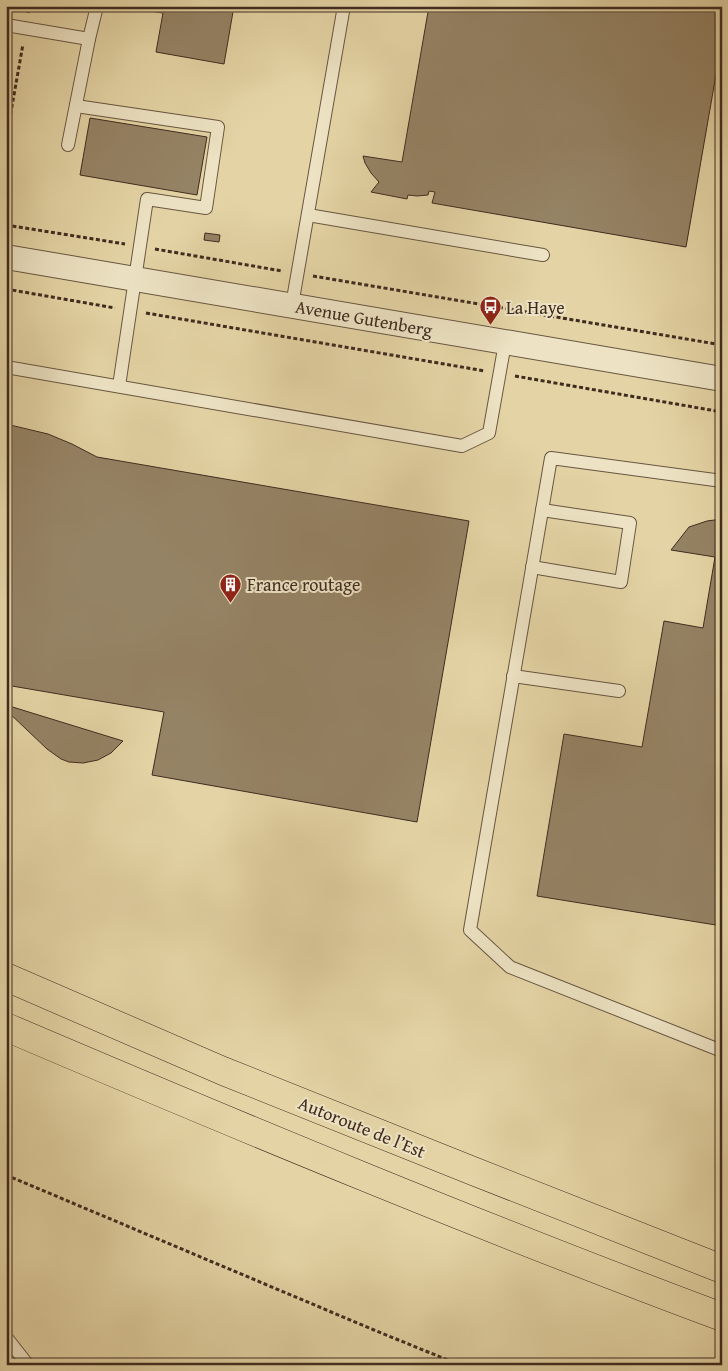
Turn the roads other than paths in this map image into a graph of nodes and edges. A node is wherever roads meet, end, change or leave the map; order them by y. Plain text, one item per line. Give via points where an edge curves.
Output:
1 (96, 6) edge
2 (344, 6) edge
3 (6, 25) edge
4 (89, 39) junction
5 (76, 106) junction
6 (68, 145) dead end
7 (308, 215) junction
8 (543, 255) dead end
9 (6, 258) edge
10 (135, 279) junction
11 (292, 305) junction
12 (505, 343) junction
13 (6, 367) edge
14 (722, 379) edge
15 (119, 386) junction
16 (722, 481) edge
17 (542, 510) junction
18 (532, 567) junction
19 (513, 676) junction
20 (620, 692) dead end
21 (6, 977) edge
22 (6, 1027) edge
23 (722, 1051) edge
24 (722, 1269) edge
25 (722, 1317) edge
26 (6, 1337) edge
27 (28, 1365) edge

1 - 4 lane
2 - 7 lane
3 - 4 lane
4 - 5 lane
5 - 6 lane
5 - 10 lane via 218,128 206,208 148,199
7 - 8 lane
7 - 11 lane
9 - 10 street, Avenue Gutenberg
10 - 11 street, Avenue Gutenberg
10 - 15 lane
11 - 12 street, Avenue Gutenberg
12 - 14 street, Avenue Gutenberg
12 - 15 lane via 490,433 462,446
13 - 15 lane
16 - 17 lane via 550,458
17 - 18 lane
17 - 18 lane via 630,523 621,582
18 - 19 lane
19 - 20 lane
19 - 23 lane via 470,930 510,967
21 - 24 highway, Autoroute de l’Est via 223,1070
22 - 25 highway via 456,1215
26 - 27 lane

